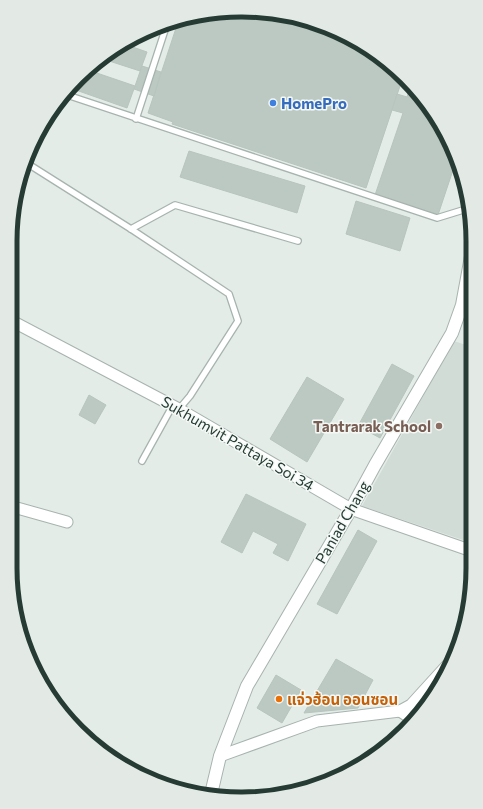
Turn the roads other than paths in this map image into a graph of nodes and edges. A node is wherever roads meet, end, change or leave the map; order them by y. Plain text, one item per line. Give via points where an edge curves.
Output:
1 (165, 31) edge
2 (70, 96) edge
3 (136, 119) junction
4 (30, 165) edge
5 (464, 210) edge
6 (131, 229) junction
7 (298, 241) dead end
8 (466, 283) edge
9 (17, 324) edge
10 (176, 407) junction
11 (142, 461) dead end
12 (17, 508) edge
13 (351, 509) junction
14 (67, 522) dead end
15 (466, 549) edge
16 (438, 676) edge
17 (400, 711) junction
18 (409, 717) edge
19 (220, 756) junction
20 (212, 790) edge

1 - 3 lane
2 - 3 lane
3 - 5 lane via 437,218
4 - 6 lane
6 - 7 lane via 175,205
6 - 10 lane via 229,294 238,321 190,396
8 - 13 street, Paniad Chang via 462,305 452,333
9 - 10 street, Sukhumvit Pattaya Soi 34
10 - 11 lane
10 - 13 street, Sukhumvit Pattaya Soi 34
12 - 14 street
13 - 15 street, Sukhumvit Pattaya Soi 34
13 - 19 street, Paniad Chang via 246,686
16 - 17 street via 411,705
17 - 18 street
17 - 19 street via 317,721
19 - 20 street, Paniad Chang

